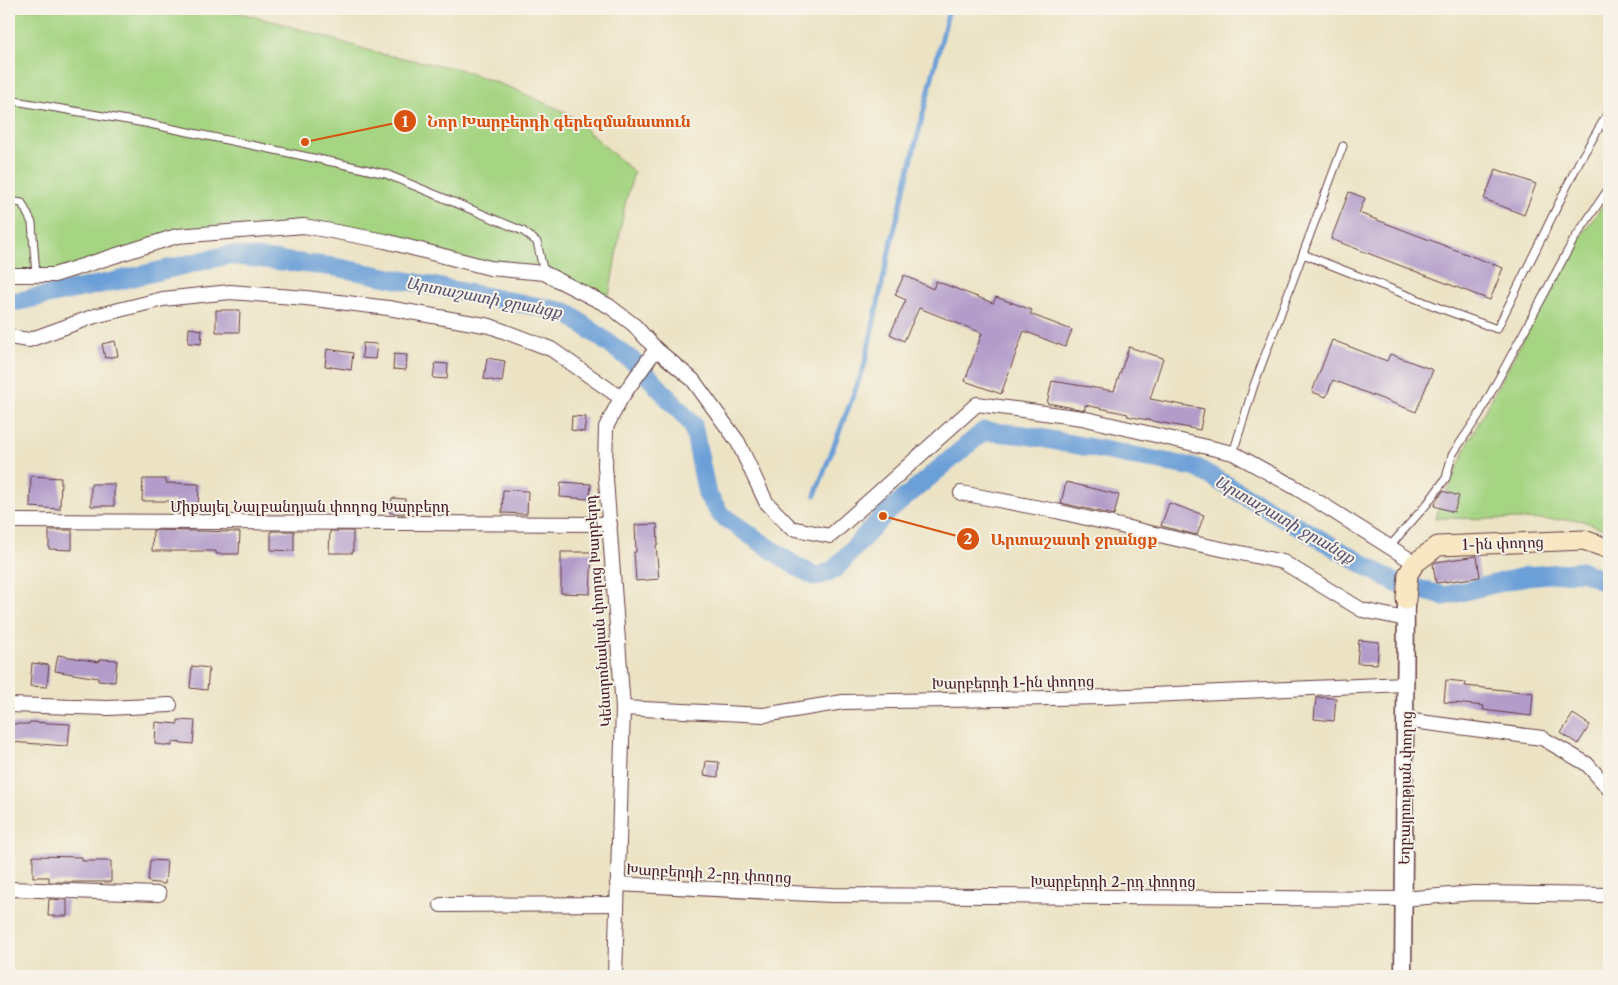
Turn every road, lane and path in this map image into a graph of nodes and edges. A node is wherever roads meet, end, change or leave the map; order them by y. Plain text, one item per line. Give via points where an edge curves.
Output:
1 (9, 100) edge
2 (1609, 111) edge
3 (1343, 146) dead end
4 (1609, 188) edge
5 (9, 201) edge
6 (1303, 254) junction
7 (544, 272) junction
8 (36, 275) junction
9 (9, 276) edge
10 (9, 337) edge
11 (656, 349) junction
12 (621, 398) junction
13 (1233, 454) junction
14 (961, 493) dead end
15 (9, 521) edge
16 (610, 524) junction
17 (1389, 547) junction
18 (1609, 549) edge
19 (1411, 568) junction
20 (1406, 610) junction
21 (1405, 684) junction
22 (170, 705) dead end
23 (9, 706) edge
24 (623, 708) junction
25 (1405, 720) junction
26 (1609, 789) edge
27 (617, 884) junction
28 (9, 889) edge
29 (160, 894) dead end
30 (1609, 895) edge
31 (1404, 899) junction
32 (617, 904) junction
33 (441, 905) dead end
34 (614, 976) edge
35 (1403, 976) edge

1 - 7 lane via 145,123 386,174 523,231 537,242
2 - 6 lane via 1578,162 1497,328
3 - 6 lane
4 - 17 lane via 1572,241 1479,416 1452,455 1446,478
5 - 8 lane via 22,203 32,223
6 - 13 lane via 1254,385
7 - 8 street via 490,268 385,241 304,226 177,236 54,275
7 - 11 street via 609,306 634,325
8 - 9 street
10 - 12 street via 28,340 95,316 163,299 230,292 306,298 490,326 551,349
11 - 12 street, Կենտրոնական փողոց Խարբերդ
11 - 13 street via 693,380 738,442 772,509 791,528 830,536 977,404 1082,418
12 - 16 street, Կենտրոնական փողոց Խարբերդ via 606,427 605,466
13 - 17 street via 1298,489
14 - 20 street via 1283,562 1362,610
15 - 16 street, Միքայել Նալբանդյան փողոց Խարբերդ
16 - 24 street, Կենտրոնական փողոց Խարբերդ
17 - 19 street
18 - 19 main road, 1-ին փողոց via 1584,540 1438,546
19 - 20 main road
20 - 21 street, Եղբայրության փողոց
21 - 24 street, Խարբերդի 1-ին փողոց via 1105,697 843,702 764,715
21 - 25 street, Եղբայրության փողոց
22 - 23 street via 108,708
24 - 27 street, Կենտրոնական փողոց Խարբերդ
25 - 26 street via 1542,738 1587,764
25 - 31 street, Եղբայրության փողոց
27 - 31 street, Խարբերդի 2-րդ փողոց via 831,895
27 - 32 street, Կենտրոնական փողոց Խարբերդ
28 - 29 street
30 - 31 street, Խարբերդի 2-րդ փողոց via 1474,893
31 - 35 street, Եղբայրության փողոց
32 - 33 street
32 - 34 street, Կենտրոնական փողոց Խարբերդ

